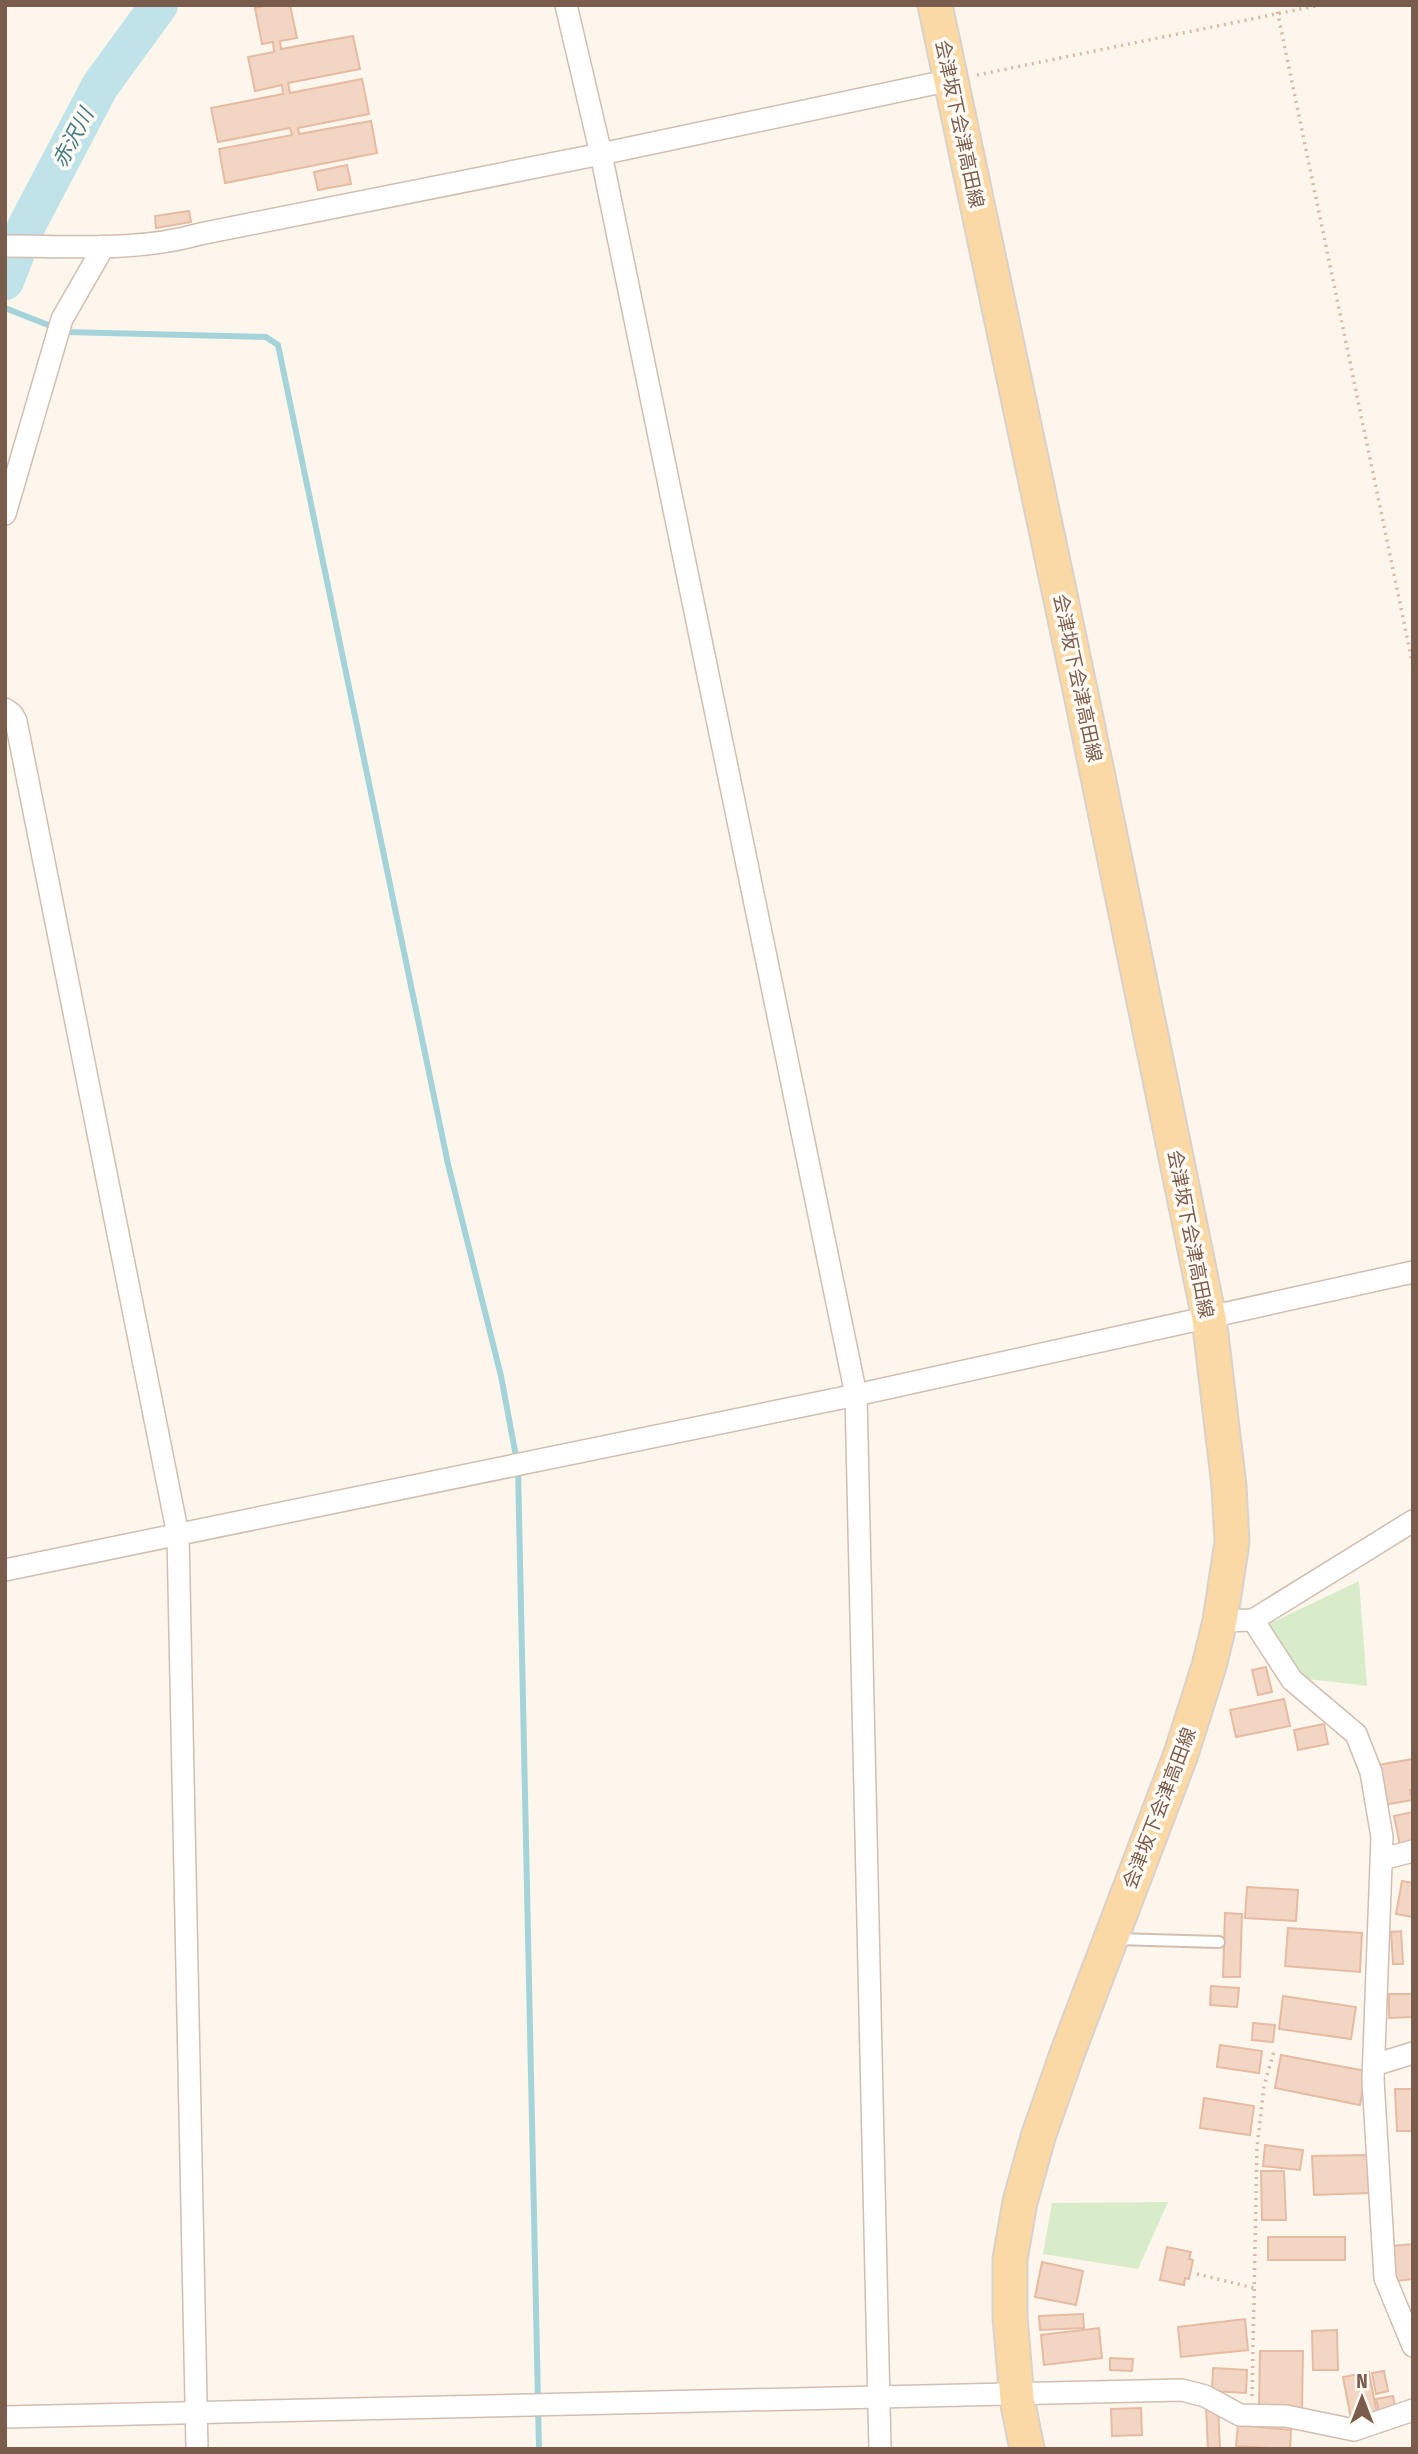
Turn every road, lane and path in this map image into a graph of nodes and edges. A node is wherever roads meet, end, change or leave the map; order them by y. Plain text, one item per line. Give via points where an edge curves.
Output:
1 (566, 5) edge
2 (935, 5) edge
3 (1276, 5) edge
4 (1320, 5) edge
5 (1277, 13) junction
6 (951, 80) junction
7 (601, 154) junction
8 (5, 246) edge
9 (101, 246) junction
10 (5, 514) edge
11 (1413, 666) edge
12 (5, 709) edge
13 (1413, 1272) edge
14 (1209, 1318) junction
15 (856, 1395) junction
16 (1413, 1521) edge
17 (178, 1535) junction
18 (5, 1570) edge
19 (1237, 1620) junction
20 (1413, 1851) edge
21 (1382, 1859) junction
22 (1110, 1939) junction
23 (1219, 1941) dead end
24 (1274, 2051) dead end
25 (1413, 2053) edge
26 (1374, 2065) junction
27 (1196, 2274) dead end
28 (1254, 2288) junction
29 (1413, 2346) edge
30 (1017, 2394) junction
31 (879, 2398) junction
32 (1413, 2410) edge
33 (196, 2414) junction
34 (1250, 2415) junction
35 (5, 2417) edge
36 (1356, 2440) edge
37 (197, 2449) edge
38 (880, 2449) edge
39 (1027, 2449) edge

1 - 7 street
2 - 6 main road, 会津坂下会津高田線
3 - 5 path
4 - 5 path
5 - 6 path
5 - 11 path
6 - 7 street
6 - 14 main road, 会津坂下会津高田線
7 - 9 street via 177,240
7 - 15 street
8 - 9 street
9 - 10 street via 62,319
12 - 17 street via 16,721
13 - 14 street
14 - 15 street
14 - 19 main road, 会津坂下会津高田線 via 1229,1486
15 - 17 street
15 - 31 street
16 - 19 street
17 - 18 street
17 - 33 street
19 - 21 street via 1292,1680 1356,1734 1371,1772
19 - 22 main road, 会津坂下会津高田線 via 1209,1666 1181,1754
20 - 21 street
21 - 26 street
22 - 23 lane
22 - 30 main road, 会津坂下会津高田線 via 1038,2137 1020,2202 1010,2259
24 - 28 path via 1264,2086 1257,2148
25 - 26 street
26 - 29 street via 1385,2278
27 - 28 path
28 - 34 path
30 - 31 street
30 - 34 street via 1182,2390
30 - 39 main road, 会津坂下会津高田線
31 - 33 street
31 - 38 street
32 - 36 street
33 - 35 street
33 - 37 street
34 - 36 street via 1286,2416

